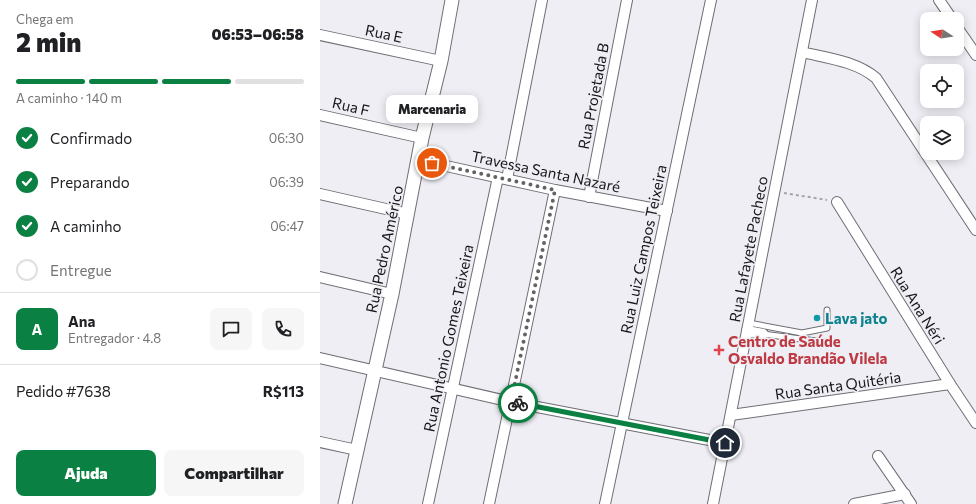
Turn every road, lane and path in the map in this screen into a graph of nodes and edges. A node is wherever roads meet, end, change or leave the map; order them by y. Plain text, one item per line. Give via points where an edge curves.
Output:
1 (452, 0) edge
2 (542, 0) edge
3 (627, 0) edge
4 (711, 0) edge
5 (812, 0) edge
6 (939, 0) edge
7 (947, 12) edge
8 (320, 35) edge
9 (964, 37) edge
10 (802, 52) junction
11 (976, 54) edge
12 (441, 60) junction
13 (320, 115) edge
14 (422, 138) junction
15 (419, 160) junction
16 (503, 178) junction
17 (555, 190) junction
18 (774, 191) junction
19 (320, 194) edge
20 (589, 197) junction
21 (836, 202) joint
22 (667, 211) junction
23 (408, 214) junction
24 (976, 230) edge
25 (320, 277) edge
26 (392, 294) junction
27 (827, 310) dead end
28 (748, 327) junction
29 (763, 334) joint
30 (831, 344) dead end
31 (320, 358) edge
32 (375, 370) junction
33 (950, 384) junction
34 (453, 389) junction
35 (511, 402) junction
36 (731, 415) junction
37 (622, 423) junction
38 (976, 423) edge
39 (320, 442) edge
40 (725, 443) junction
41 (357, 450) junction
42 (878, 456) dead end
43 (905, 494) junction
44 (345, 504) edge
45 (428, 504) edge
46 (489, 504) edge
47 (606, 504) edge
48 (713, 504) edge
49 (854, 504) edge
50 (911, 504) edge

1 - 12 street, Rua Pedro Américo
2 - 16 street, Rua Antonio Gomes Teixeira
3 - 20 street, Rua Projetada B
4 - 22 street, Rua Luiz Campos Teixeira
5 - 10 street, Rua Lafayete Pacheco
6 - 7 street
8 - 12 street, Rua E
9 - 11 street
10 - 18 street, Rua Lafayete Pacheco
10 - 24 street via 858,66 876,78
12 - 14 street, Rua Pedro Américo
13 - 14 street, Rua F
14 - 15 street, Rua Pedro Américo
15 - 16 street, Travessa Santa Nazaré
15 - 23 street, Rua Pedro Américo
16 - 17 street, Travessa Santa Nazaré
16 - 34 street, Rua Antonio Gomes Teixeira
17 - 20 street, Travessa Santa Nazaré
17 - 35 street
18 - 21 path
18 - 28 street, Rua Lafayete Pacheco
19 - 23 street
20 - 22 street, Travessa Santa Nazaré
21 - 33 street, Rua Ana Néri
22 - 37 street, Rua Luiz Campos Teixeira
23 - 26 street, Rua Pedro Américo
25 - 26 street
26 - 32 street, Rua Pedro Américo
27 - 28 lane via 827,328 802,333
28 - 29 street
28 - 36 street, Rua Lafayete Pacheco
29 - 30 lane
31 - 32 street
32 - 34 street
32 - 41 street, Rua Pedro Américo
33 - 36 street, Rua Santa Quitéria
33 - 38 street, Rua Ana Néri
34 - 35 street
34 - 45 street, Rua Antonio Gomes Teixeira
35 - 37 street
35 - 46 street
36 - 40 street, Rua Lafayete Pacheco
37 - 40 street
37 - 47 street, Rua Luiz Campos Teixeira
39 - 41 street
40 - 48 street, Rua Lafayete Pacheco
41 - 44 street, Rua Pedro Américo
42 - 43 street
43 - 49 street
43 - 50 street

